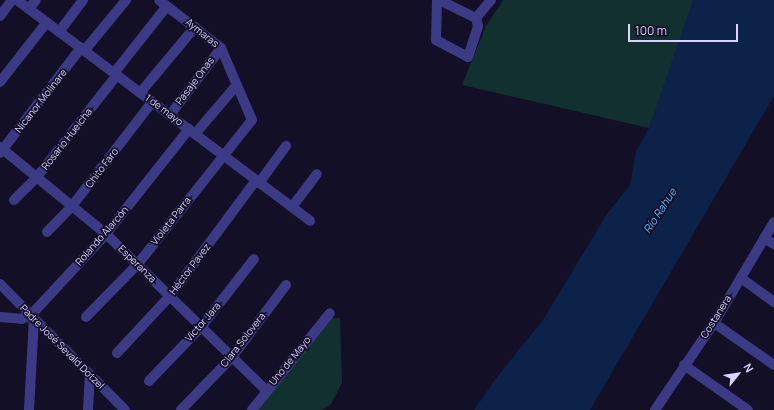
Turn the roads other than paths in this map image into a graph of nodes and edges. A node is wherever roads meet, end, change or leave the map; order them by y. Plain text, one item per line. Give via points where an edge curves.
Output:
1 (12, 0) edge
2 (17, 0) edge
3 (36, 0) edge
4 (83, 0) edge
5 (126, 0) edge
6 (438, 0) edge
7 (491, 0) edge
8 (163, 3) edge
9 (29, 9) junction
10 (0, 16) edge
11 (476, 18) junction
12 (47, 22) junction
13 (194, 27) junction
14 (59, 32) junction
15 (221, 48) junction
16 (83, 50) junction
17 (115, 74) junction
18 (0, 82) edge
19 (236, 86) junction
20 (140, 92) junction
21 (152, 102) junction
22 (170, 115) junction
23 (252, 120) joint
24 (192, 132) junction
25 (286, 146) dead end
26 (1, 149) edge
27 (222, 155) junction
28 (317, 174) dead end
29 (37, 177) junction
30 (258, 182) junction
31 (14, 200) dead end
32 (72, 206) junction
33 (292, 207) junction
34 (310, 221) dead end
35 (774, 222) edge
36 (47, 232) dead end
37 (106, 234) junction
38 (764, 238) junction
39 (774, 244) edge
40 (254, 259) dead end
41 (137, 265) junction
42 (740, 278) junction
43 (0, 284) edge
44 (286, 285) dead end
45 (170, 296) junction
46 (774, 302) edge
47 (330, 313) dead end
48 (0, 317) edge
49 (32, 317) junction
50 (86, 317) dead end
51 (714, 324) junction
52 (201, 326) junction
53 (117, 353) dead end
54 (232, 357) junction
55 (684, 365) junction
56 (774, 366) edge
57 (90, 374) junction
58 (149, 381) dead end
59 (266, 390) junction
60 (29, 410) edge
61 (88, 410) edge
62 (125, 410) edge
63 (181, 410) edge
64 (252, 410) edge
65 (656, 410) edge
66 (748, 410) edge

1 - 10 street
2 - 9 street, 1 de mayo
3 - 9 street
4 - 14 street
5 - 16 street, Nicanor Molinare
6 - 11 street
6 - 11 street via 436,40 468,57 478,26
7 - 11 street
8 - 13 street, Aymaras
8 - 17 street, Rosario Hueicha
9 - 12 street, 1 de mayo
12 - 14 street, 1 de mayo
12 - 18 street
13 - 15 street, Aymaras
13 - 20 street
14 - 16 street, 1 de mayo
15 - 19 street, Aymaras
15 - 22 street, Pasaje Onas
16 - 17 street, 1 de mayo
16 - 26 street, Nicanor Molinare
17 - 20 street, 1 de mayo
17 - 29 street, Rosario Hueicha
19 - 23 street, Aymaras
19 - 24 street, Rolando Alarcón
20 - 21 street, 1 de mayo
21 - 22 street, 1 de mayo
21 - 32 street, Chito Faro
22 - 24 street, 1 de mayo
23 - 27 street, Violeta Parra
24 - 27 street, 1 de mayo
24 - 37 street, Rolando Alarcón
25 - 30 street, Héctor Pavez
26 - 29 street, Esperanza
27 - 30 street, 1 de mayo
27 - 41 street, Violeta Parra
28 - 33 street
29 - 31 street, Rosario Hueicha
29 - 32 street, Esperanza
30 - 33 street, 1 de mayo
30 - 45 street, Héctor Pavez
32 - 36 street, Chito Faro
32 - 37 street, Esperanza
33 - 34 street, 1 de mayo
35 - 38 street, Costanera
37 - 41 street, Esperanza
37 - 49 street, Rolando Alarcón
38 - 39 street
38 - 42 street, Costanera
40 - 52 street, Víctor Jara
41 - 45 street, Esperanza
41 - 50 street, Violeta Parra
42 - 46 street
42 - 51 street, Costanera
43 - 49 street, Padre José Sevald Dotzel
44 - 54 street, Clara Solovera
45 - 52 street, Esperanza
45 - 53 street, Héctor Pavez
47 - 59 street, Uno de Mayo
48 - 49 street
49 - 57 street, Padre José Sevald Dotzel
49 - 60 street
51 - 55 street, Costanera
51 - 56 street
52 - 54 street, Esperanza
52 - 58 street, Víctor Jara
54 - 59 street, Esperanza
54 - 63 street, Clara Solovera
55 - 65 street, Costanera
55 - 66 street
57 - 61 street
57 - 62 street, Padre José Sevald Dotzel
59 - 64 street, Uno de Mayo

